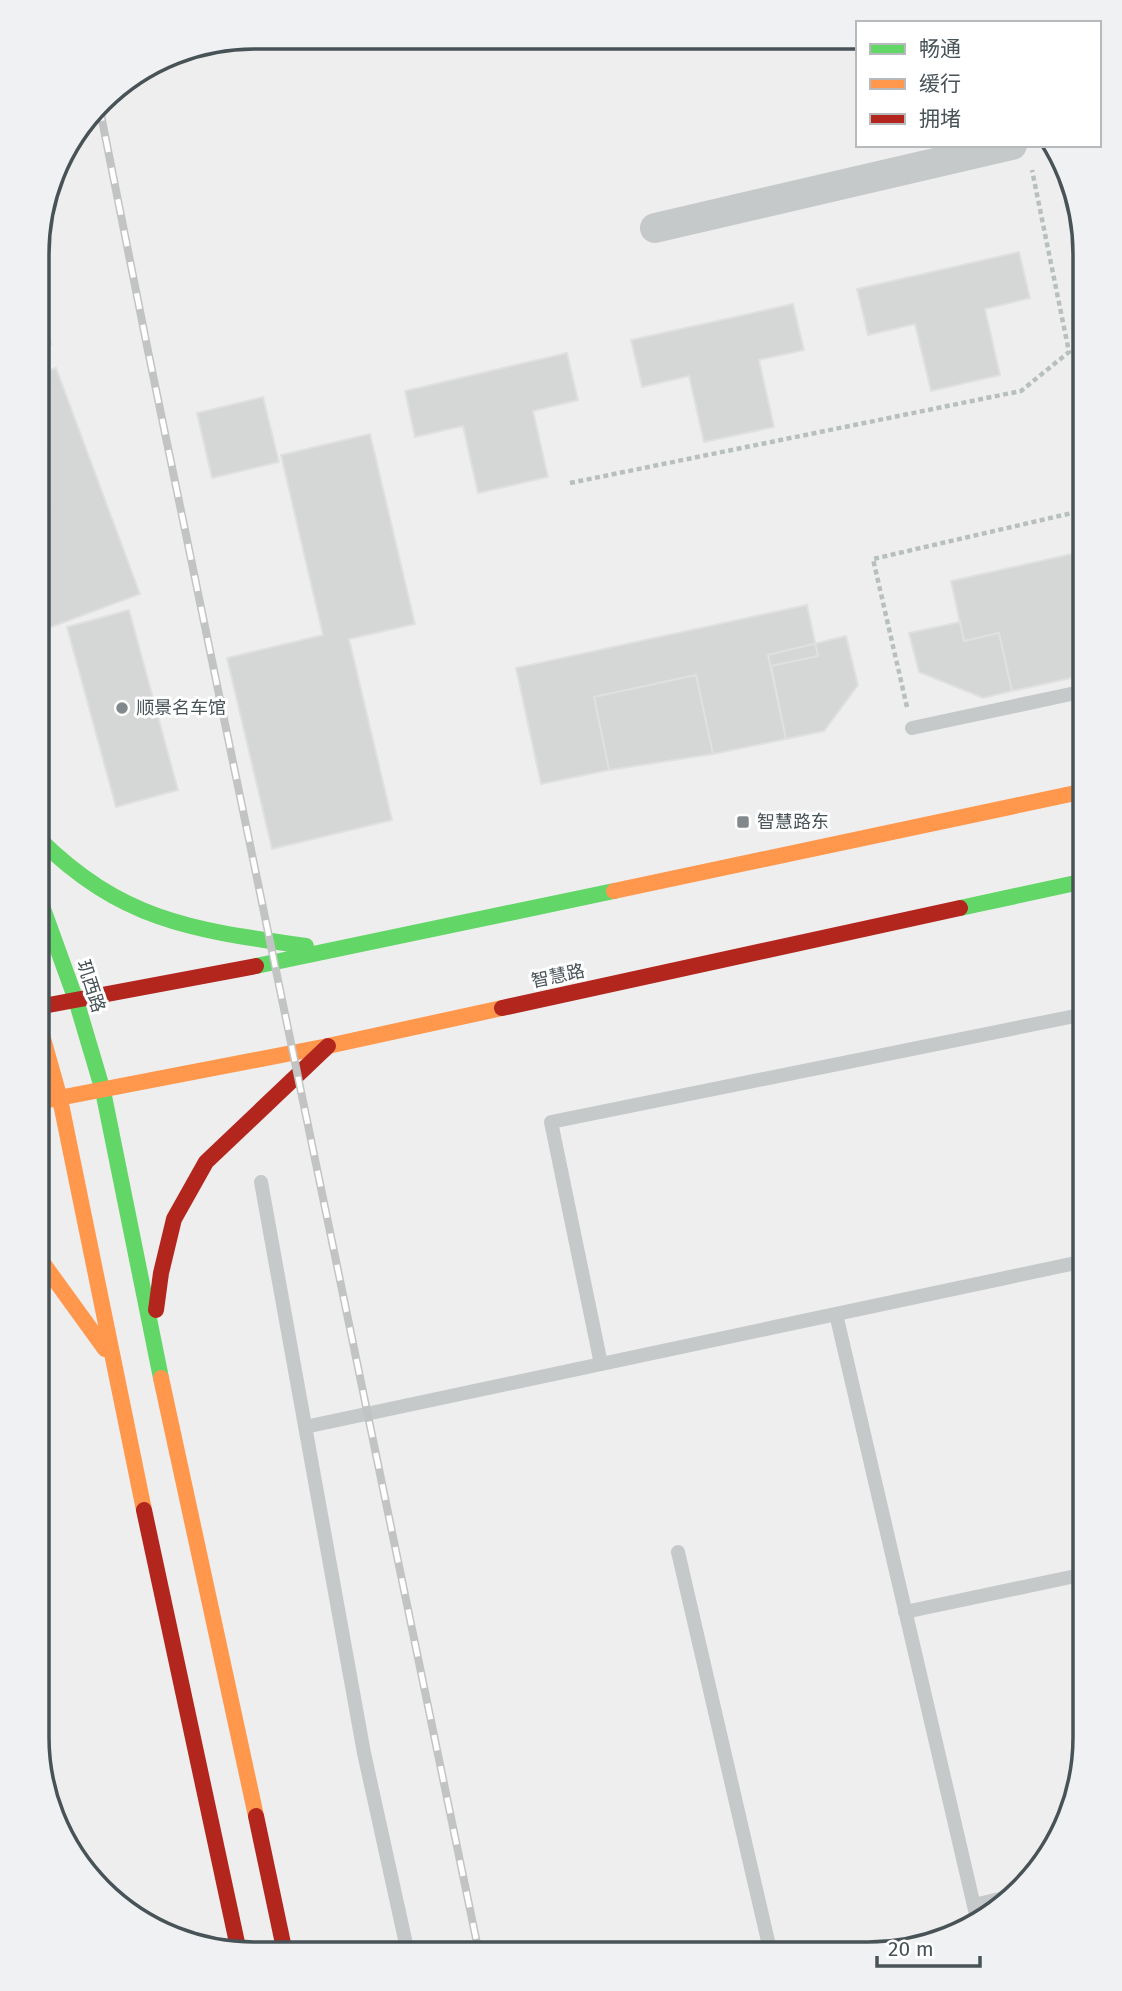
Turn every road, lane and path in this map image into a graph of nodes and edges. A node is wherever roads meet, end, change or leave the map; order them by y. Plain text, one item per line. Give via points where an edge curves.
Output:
1 (1021, 152) edge
2 (655, 228) dead end
3 (570, 483) dead end
4 (1073, 513) edge
5 (1073, 694) edge
6 (912, 729) joint
7 (1073, 794) edge
8 (49, 848) edge
9 (1073, 884) edge
10 (49, 925) edge
11 (339, 950) junction
12 (76, 1000) junction
13 (49, 1005) edge
14 (1073, 1016) edge
15 (328, 1046) junction
16 (49, 1060) edge
17 (103, 1091) junction
18 (60, 1099) junction
19 (49, 1100) edge
20 (261, 1182) dead end
21 (1073, 1264) edge
22 (49, 1272) edge
23 (836, 1314) junction
24 (153, 1340) junction
25 (111, 1356) junction
26 (601, 1364) junction
27 (305, 1427) junction
28 (678, 1552) dead end
29 (1073, 1577) edge
30 (905, 1612) junction
31 (989, 1901) edge
32 (974, 1905) junction
33 (975, 1911) edge
34 (234, 1941) edge
35 (283, 1942) edge
36 (406, 1942) edge
37 (768, 1942) edge

1 - 2 street
1 - 3 path via 1069,352 1021,391
4 - 6 path via 873,559
5 - 6 lane
7 - 11 main road
8 - 11 main road via 87,881 170,923
9 - 15 main road, 智慧路
10 - 12 main road, 玑西路
11 - 12 main road
12 - 13 main road
12 - 17 main road, 玑西路
14 - 26 lane via 551,1122
15 - 17 main road, 智慧路
15 - 24 main road via 206,1161 174,1219 161,1273
16 - 18 main road
17 - 18 main road, 智慧路
17 - 24 main road, 玑西路
18 - 19 main road, 智慧路
18 - 25 main road
20 - 27 lane
21 - 23 lane
22 - 25 main road
23 - 26 lane
23 - 30 lane
24 - 35 main road, 玑西路
25 - 34 main road
26 - 27 lane
27 - 36 lane via 363,1753
28 - 37 lane
29 - 30 lane
30 - 32 lane
31 - 32 lane
32 - 33 lane

